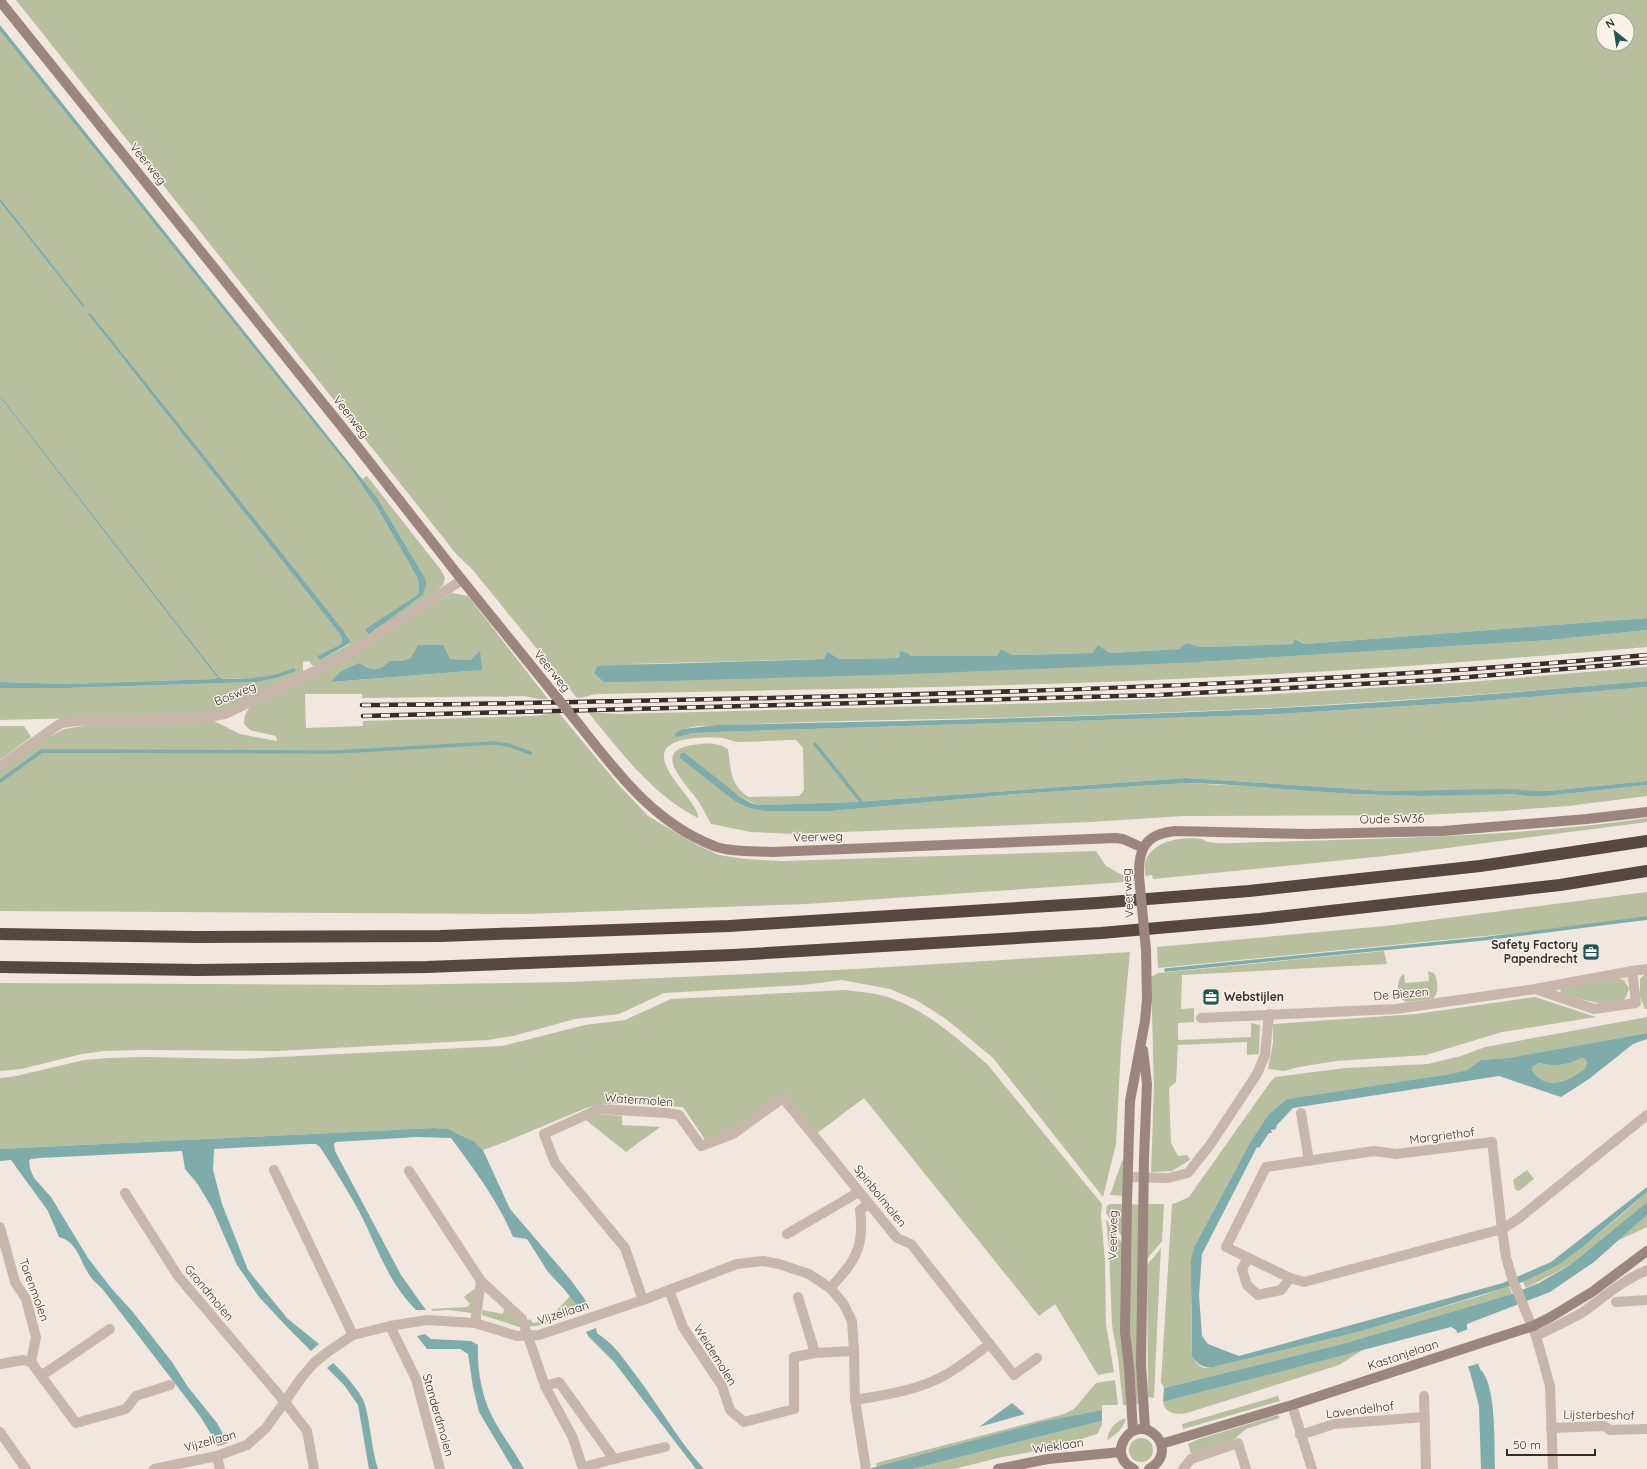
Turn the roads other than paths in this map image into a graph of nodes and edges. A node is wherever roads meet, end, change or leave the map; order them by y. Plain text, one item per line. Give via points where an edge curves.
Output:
1 (0, 1) edge
2 (462, 580) junction
3 (0, 766) edge
4 (1647, 812) edge
5 (1647, 841) edge
6 (1143, 848) junction
7 (1647, 871) edge
8 (0, 934) edge
9 (0, 967) edge
10 (1647, 969) edge
11 (1632, 971) junction
12 (1534, 989) junction
13 (1269, 1014) junction
14 (1201, 1018) dead end
15 (1142, 1040) junction
16 (783, 1098) joint
17 (1301, 1113) dead end
18 (1647, 1115) edge
19 (1309, 1161) junction
20 (274, 1170) dead end
21 (409, 1171) dead end
22 (1127, 1178) junction
23 (1144, 1178) junction
24 (860, 1192) junction
25 (125, 1193) dead end
26 (868, 1204) junction
27 (0, 1227) edge
28 (1502, 1229) junction
29 (787, 1234) dead end
30 (1647, 1251) edge
31 (1248, 1258) junction
32 (1636, 1258) junction
33 (1647, 1271) edge
34 (1290, 1278) junction
35 (481, 1281) junction
36 (830, 1288) junction
37 (669, 1290) junction
38 (798, 1297) dead end
39 (643, 1300) junction
40 (1647, 1300) edge
41 (1616, 1302) dead end
42 (475, 1323) junction
43 (390, 1326) junction
44 (110, 1329) dead end
45 (1535, 1331) junction
46 (353, 1335) junction
47 (529, 1336) junction
48 (990, 1344) junction
49 (854, 1351) junction
50 (815, 1353) junction
51 (1037, 1358) dead end
52 (31, 1362) junction
53 (0, 1364) edge
54 (41, 1376) junction
55 (170, 1386) dead end
56 (545, 1386) junction
57 (1424, 1396) dead end
58 (855, 1400) junction
59 (284, 1402) junction
60 (1292, 1405) junction
61 (1424, 1417) junction
62 (1551, 1428) junction
63 (1647, 1429) edge
64 (1145, 1430) junction
65 (1133, 1431) junction
66 (0, 1432) edge
67 (1300, 1435) junction
68 (1161, 1444) junction
69 (665, 1447) dead end
70 (1121, 1452) junction
71 (217, 1456) junction
72 (614, 1459) junction
73 (865, 1467) edge
74 (583, 1468) edge
75 (26, 1469) edge
76 (154, 1469) edge
77 (220, 1469) edge
78 (314, 1469) edge
79 (440, 1469) edge
80 (998, 1469) edge
81 (1134, 1469) edge
82 (1148, 1469) edge
83 (1183, 1469) edge
84 (1246, 1469) edge
85 (1312, 1469) edge
86 (1426, 1469) edge
87 (1553, 1469) edge

1 - 2 street, Veerweg
2 - 3 street, Bosweg via 342,658 225,714 197,718 61,723
2 - 6 street, Veerweg, bridge via 631,788 652,810 678,828 715,847 772,852 1115,838
4 - 6 street, Oude SW36 via 1443,831 1308,834 1175,831 1153,836
5 - 8 highway via 1480,866 1249,891 729,926 432,936 196,937
6 - 15 street, Veerweg, bridge via 1139,876 1146,950 1147,999
7 - 9 highway via 1560,885 1260,919 1101,933 733,955 427,967 198,970
10 - 11 street
11 - 12 street, De Biezen
11 - 12 street, De Biezen via 1636,1003 1594,1009
12 - 13 street, De Biezen via 1396,1009
13 - 14 street, De Biezen
13 - 23 street via 1264,1060 1210,1145 1188,1172 1168,1178
15 - 22 street, Veerweg via 1130,1101
15 - 23 street, Veerweg via 1147,1084
16 - 24 street, Spinbolmolen
16 - 39 street, Watermolen via 733,1134 701,1146 679,1115 668,1113 599,1109 544,1134 554,1163 624,1248
17 - 19 street
18 - 28 street, Margriethof via 1518,1219
19 - 28 street, Margriethof via 1374,1151 1396,1154 1492,1142
19 - 31 street, Margriethof via 1266,1167 1226,1247
20 - 46 street
21 - 35 street
22 - 23 street
22 - 65 street, Veerweg via 1125,1332
23 - 64 street, Veerweg via 1141,1364
24 - 26 street, Spinbolmolen
24 - 29 street
25 - 59 street, Grondmolen via 178,1276
26 - 36 street via 860,1210 862,1226 857,1253 848,1269
26 - 48 street, Spinbolmolen via 897,1238 911,1244
27 - 52 street, Torenmolen via 15,1282 26,1299 36,1337
28 - 34 street, Margriethof via 1304,1282
28 - 45 street, Margriethof via 1512,1278
30 - 32 street, Kastanjelaan
31 - 34 street, Margriethof
31 - 34 street via 1242,1269 1247,1285 1258,1294 1281,1290
32 - 33 street, Kastanjelaan
32 - 45 street, Kastanjelaan via 1592,1292 1548,1318
33 - 45 street, Kastanjelaan via 1633,1275 1564,1323
35 - 42 street
35 - 47 street via 522,1319
36 - 37 street, Vijzellaan via 809,1274 762,1261 737,1264
36 - 49 street, Vijzellaan via 843,1303 852,1321
37 - 39 street, Vijzellaan
37 - 50 street, Weidemolen via 683,1327 722,1386 730,1410 744,1422 794,1409 794,1357
38 - 50 street
39 - 47 street, Vijzellaan via 539,1335
40 - 41 street
42 - 43 street, Vijzellaan via 428,1320
42 - 47 street, Vijzellaan via 517,1336
43 - 46 street, Vijzellaan
43 - 79 street, Standerdmolen via 416,1379
44 - 54 street
45 - 60 street, Kastanjelaan via 1475,1345
45 - 62 street, Margriethof via 1550,1386
46 - 59 street, Vijzellaan via 314,1363
47 - 56 street
48 - 51 street, Spinbolmolen via 1014,1375
48 - 58 street via 947,1374 927,1384
49 - 50 street, Weidemolen
49 - 58 street, Vijzellaan
52 - 53 street via 23,1360
52 - 54 street
54 - 55 street via 76,1423 126,1409 136,1396
56 - 72 street via 559,1382
56 - 74 street via 573,1438
57 - 61 street
58 - 73 street, Vijzellaan
59 - 71 street, Vijzellaan via 266,1428 247,1445
59 - 78 street via 307,1431
60 - 67 street
60 - 68 street, Kastanjelaan
61 - 67 street, Lavendelhof via 1334,1424
61 - 86 street
62 - 63 street, Lijsterbeshof via 1604,1426 1610,1430
62 - 87 street, Margriethof
64 - 65 street
64 - 68 street via 1155,1434
65 - 70 street via 1122,1441
66 - 75 street
67 - 85 street
68 - 82 street via 1160,1458
69 - 72 street
70 - 80 street, Wieklaan via 1048,1459
70 - 81 street via 1125,1462
71 - 76 street, Vijzellaan
71 - 77 street
72 - 74 street
83 - 84 street via 1191,1459 1238,1443

